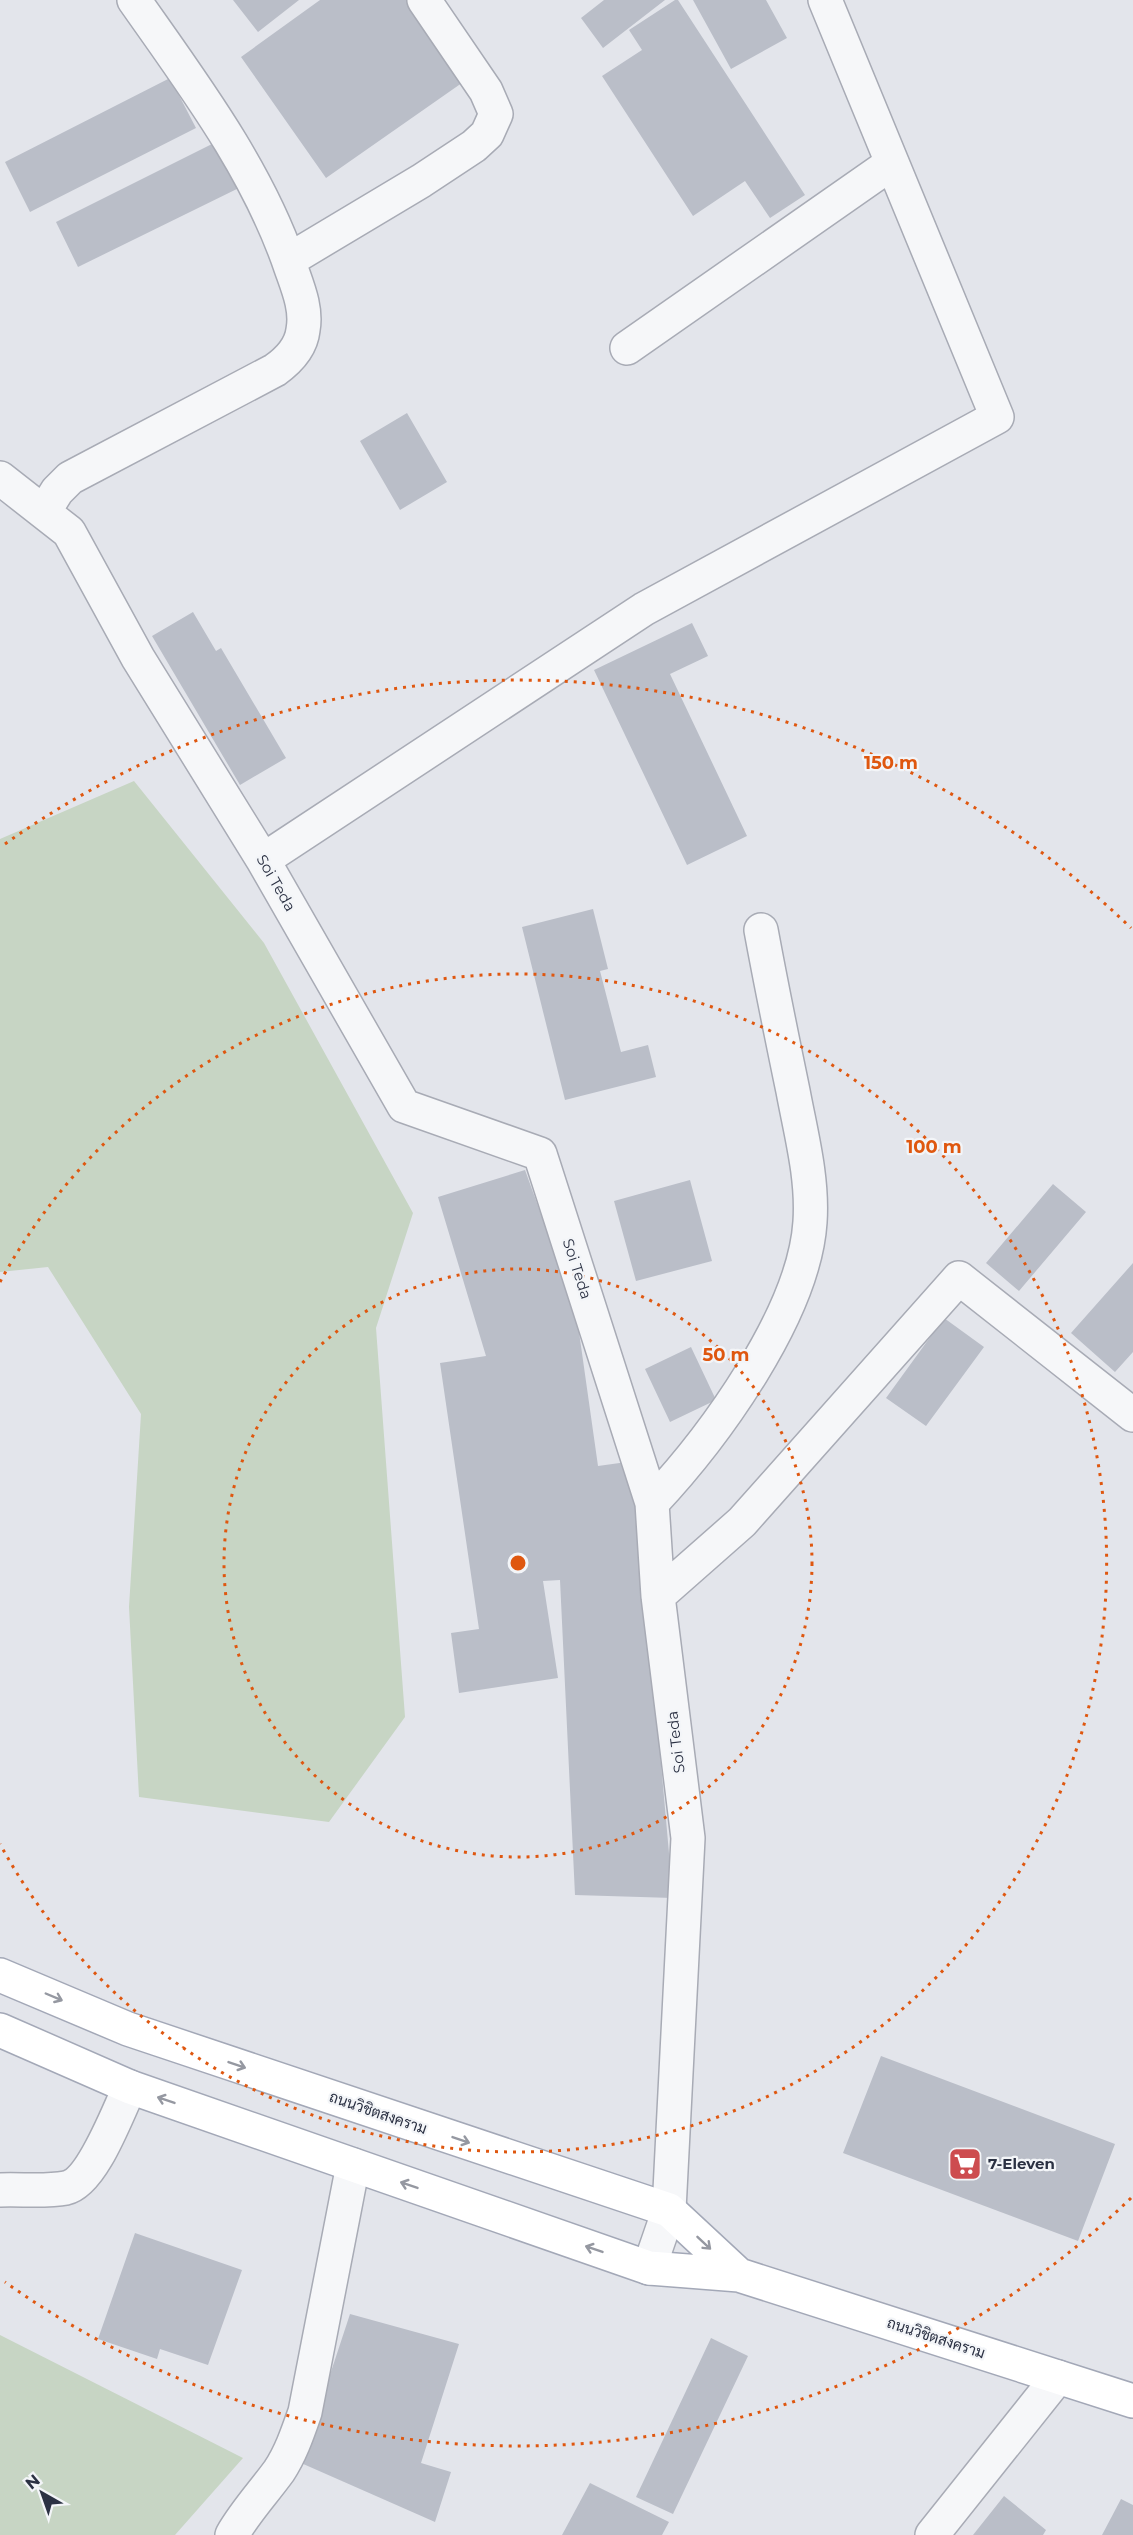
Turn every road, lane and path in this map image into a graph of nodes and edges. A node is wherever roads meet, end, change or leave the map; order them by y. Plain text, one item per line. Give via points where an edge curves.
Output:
1 (134, 0) edge
2 (424, 0) edge
3 (825, 0) edge
4 (892, 163) junction
5 (289, 260) junction
6 (627, 348) dead end
7 (0, 478) edge
8 (44, 512) junction
9 (263, 860) junction
10 (761, 930) dead end
11 (1133, 1415) edge
12 (652, 1503) junction
13 (658, 1596) junction
14 (0, 1974) edge
15 (0, 2030) edge
16 (130, 2087) junction
17 (353, 2165) junction
18 (0, 2190) edge
19 (669, 2210) junction
20 (649, 2268) junction
21 (739, 2276) junction
22 (1058, 2377) junction
23 (1133, 2402) edge
24 (232, 2535) edge
25 (932, 2535) edge

1 - 5 street via 251,178
2 - 5 street via 486,91 496,114 492,126 474,146 422,181
3 - 4 street
4 - 6 street
4 - 9 street via 997,417 644,609
5 - 8 street via 304,317 303,333 292,355 275,370 70,478
7 - 8 street, Soi Teda
8 - 9 street, Soi Teda via 69,532 138,658
9 - 12 street, Soi Teda via 404,1106 540,1154
10 - 12 street via 807,1161 810,1221 805,1256 795,1288 760,1358 699,1449
11 - 13 street via 959,1278 742,1522
12 - 13 street, Soi Teda
13 - 19 street, Soi Teda via 688,1838
14 -> 19 main road, ถนนวิชิตสงคราม via 128,2029
15 - 16 main road, ถนนวิชิตสงคราม
17 -> 16 main road, ถนนวิชิตสงคราม
16 - 18 street via 94,2160 75,2184 63,2188
20 -> 17 main road, ถนนวิชิตสงคราม
17 - 24 street via 305,2412 279,2470
19 - 20 street, Soi Teda
19 -> 21 main road, ถนนวิชิตสงคราม
20 - 21 main road, ถนนวิชิตสงคราม
21 - 22 main road, ถนนวิชิตสงคราม
22 - 23 main road, ถนนวิชิตสงคราม
22 - 25 street

